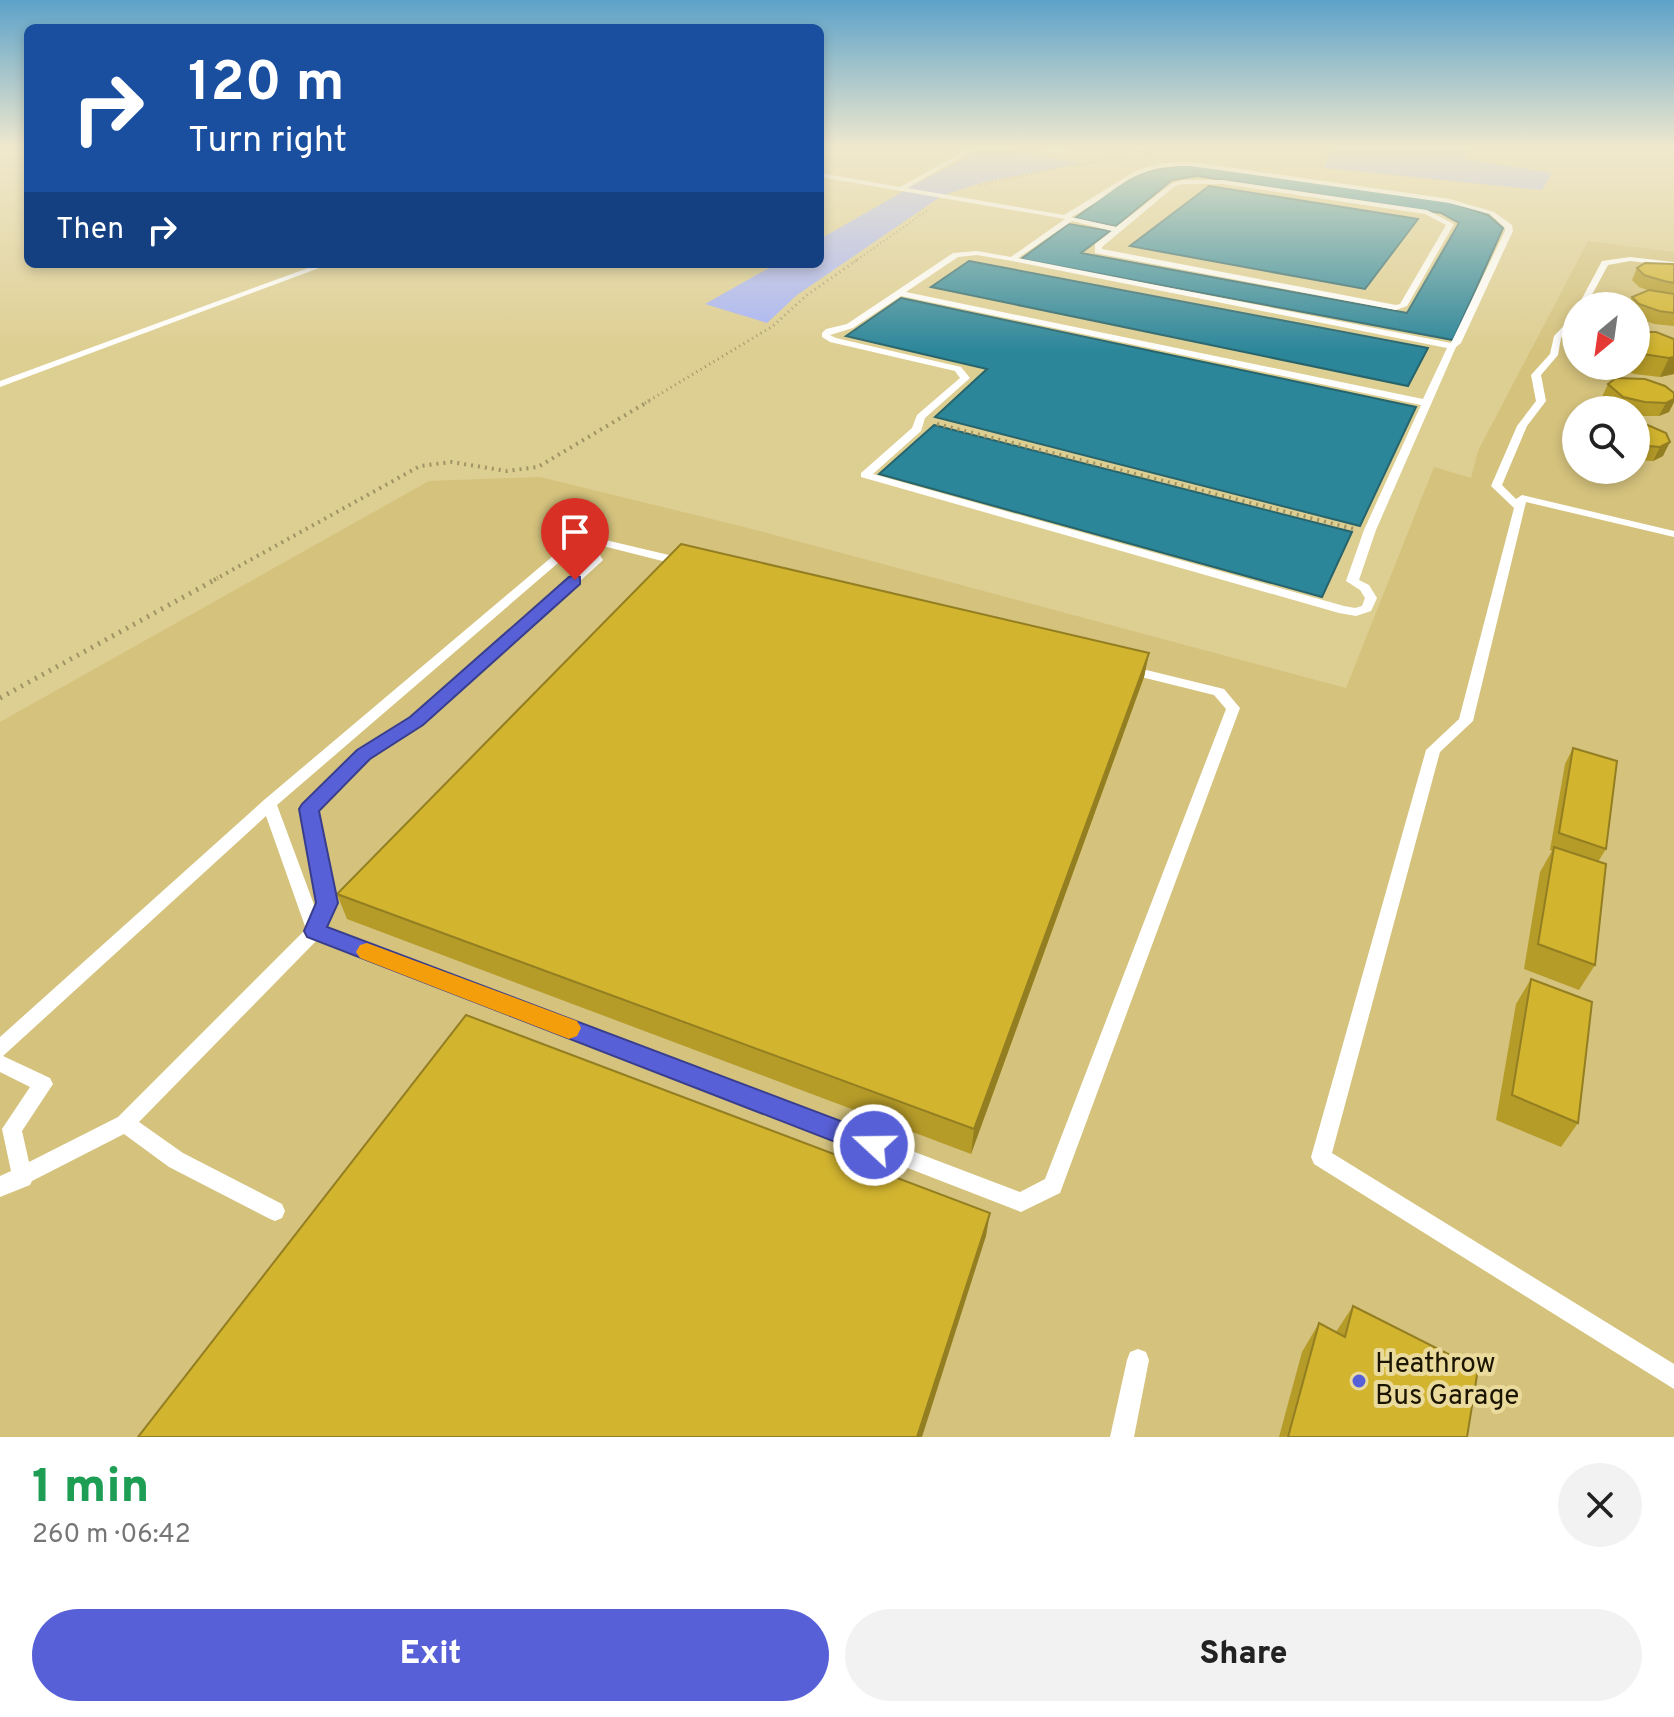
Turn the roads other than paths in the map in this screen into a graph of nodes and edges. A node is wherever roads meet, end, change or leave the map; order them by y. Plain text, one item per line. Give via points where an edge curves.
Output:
1 (1027, 216) edge
2 (1052, 216) edge
3 (1071, 216) edge
4 (1135, 216) edge
5 (1435, 216) edge
6 (1495, 216) edge
7 (1067, 219) junction
8 (1019, 222) dead end
9 (1118, 230) junction
10 (1012, 259) junction
11 (1674, 264) edge
12 (315, 268) edge
13 (1589, 292) edge
14 (900, 293) junction
15 (1562, 333) edge
16 (1452, 346) junction
17 (0, 384) edge
18 (1427, 403) junction
19 (1520, 508) junction
20 (1674, 534) edge
21 (581, 550) junction
22 (704, 567) edge
23 (1113, 666) edge
24 (269, 804) junction
25 (315, 931) junction
26 (0, 1049) edge
27 (0, 1063) edge
28 (125, 1123) junction
29 (23, 1178) junction
30 (0, 1187) edge
31 (275, 1211) dead end
32 (1138, 1360) dead end
33 (1674, 1377) edge
34 (1122, 1437) edge

1 - 8 lane
2 - 7 lane
3 - 7 lane
4 - 9 lane
5 - 9 lane via 1450,224 1403,306 1396,308 1098,251
6 - 16 lane via 1509,231
7 - 9 lane
7 - 10 lane
10 - 14 lane via 956,255
10 - 16 lane
11 - 13 lane via 1630,259 1605,263
12 - 17 lane
14 - 18 lane
14 - 18 lane via 850,326 825,335 958,369 965,378 865,475 1343,610 1367,608 1371,598 1352,581
15 - 19 lane via 1554,355 1536,375 1541,401 1522,426 1496,486
16 - 18 lane
19 - 20 lane via 1522,498
19 - 33 lane via 1466,721 1433,750 1321,1157
21 - 22 lane via 597,541
21 - 24 lane via 570,547
21 - 25 lane via 597,560 417,721 364,755 309,809 327,903
23 - 25 lane via 1219,692 1233,708 1053,1186 1021,1202
24 - 25 lane
24 - 26 lane
25 - 28 lane
27 - 29 lane via 43,1084 12,1129
28 - 29 lane
28 - 31 lane via 176,1160
29 - 30 lane
32 - 34 lane

